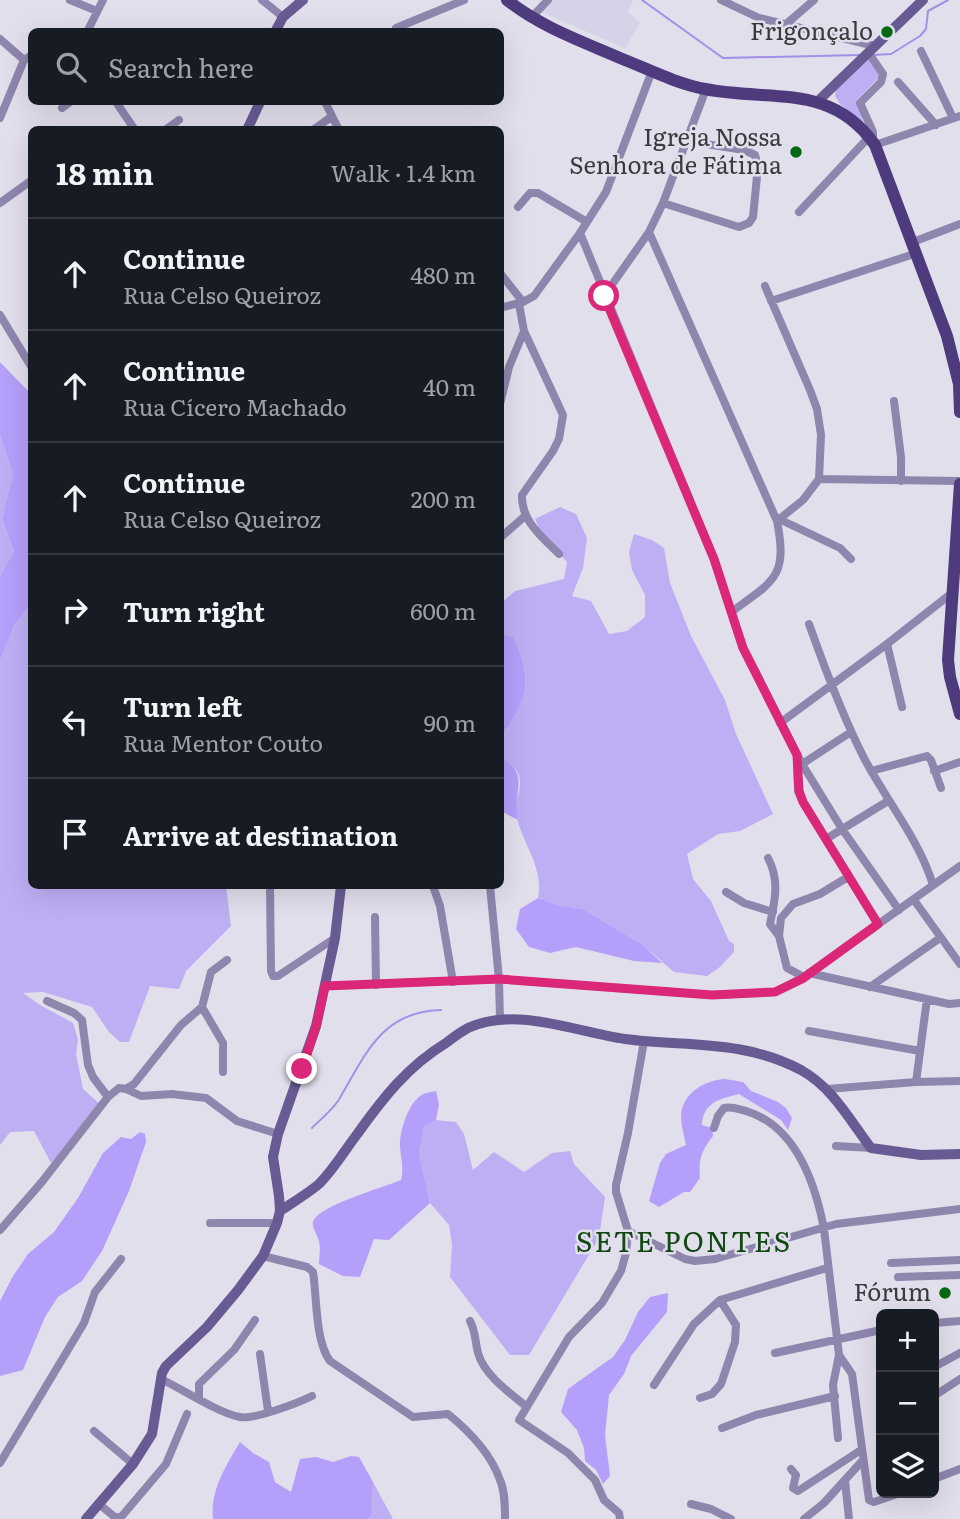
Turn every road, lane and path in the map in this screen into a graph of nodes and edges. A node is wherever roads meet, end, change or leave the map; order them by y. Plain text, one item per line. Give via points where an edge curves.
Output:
1 (70, 0) edge
2 (103, 0) edge
3 (261, 0) edge
4 (303, 0) edge
5 (464, 0) edge
6 (507, 0) edge
7 (548, 0) edge
8 (721, 0) edge
9 (814, 0) edge
10 (923, 0) edge
11 (97, 11) junction
12 (283, 17) junction
13 (531, 18) junction
14 (785, 24) junction
15 (89, 28) edge
16 (277, 28) edge
17 (401, 28) edge
18 (0, 39) edge
19 (921, 51) dead end
20 (869, 53) junction
21 (28, 57) edge
22 (652, 71) junction
23 (898, 82) dead end
24 (706, 89) junction
25 (818, 101) junction
26 (66, 105) edge
27 (118, 105) edge
28 (259, 105) edge
29 (326, 105) edge
30 (62, 108) dead end
31 (331, 117) junction
32 (957, 117) edge
33 (0, 118) edge
34 (179, 120) dead end
35 (936, 125) junction
36 (132, 126) edge
37 (171, 126) edge
38 (249, 126) edge
39 (319, 126) edge
40 (336, 126) edge
41 (687, 141) junction
42 (872, 141) junction
43 (28, 183) edge
44 (0, 203) edge
45 (663, 203) junction
46 (518, 207) dead end
47 (799, 212) dead end
48 (587, 222) junction
49 (960, 224) edge
50 (649, 232) junction
51 (580, 233) junction
52 (915, 247) junction
53 (504, 279) edge
54 (765, 286) dead end
55 (604, 296) junction
56 (771, 301) junction
57 (521, 303) junction
58 (504, 307) edge
59 (0, 315) edge
60 (5, 328) edge
61 (524, 331) junction
62 (28, 362) edge
63 (504, 388) edge
64 (894, 401) dead end
65 (960, 412) edge
66 (819, 479) junction
67 (901, 481) junction
68 (960, 483) edge
69 (525, 516) junction
70 (779, 520) junction
71 (504, 534) edge
72 (559, 554) dead end
73 (851, 558) dead end
74 (952, 593) junction
75 (731, 612) junction
76 (809, 624) dead end
77 (887, 644) junction
78 (954, 658) edge
79 (831, 685) junction
80 (902, 707) dead end
81 (960, 714) edge
82 (780, 723) junction
83 (851, 732) junction
84 (797, 755) junction
85 (960, 762) edge
86 (802, 764) junction
87 (871, 771) junction
88 (934, 771) junction
89 (941, 788) dead end
90 (888, 801) junction
91 (842, 829) junction
92 (826, 839) junction
93 (768, 858) dead end
94 (960, 866) edge
95 (848, 877) junction
96 (933, 885) junction
97 (270, 889) edge
98 (341, 889) edge
99 (434, 889) edge
100 (490, 889) edge
101 (726, 892) dead end
102 (914, 900) junction
103 (899, 910) junction
104 (773, 912) junction
105 (375, 917) dead end
106 (878, 924) junction
107 (779, 936) junction
108 (335, 938) junction
109 (940, 938) junction
110 (227, 960) dead end
111 (960, 964) edge
112 (807, 975) junction
113 (499, 979) junction
114 (453, 982) junction
115 (376, 985) junction
116 (325, 986) junction
117 (870, 987) junction
118 (927, 999) junction
119 (47, 1000) dead end
120 (960, 1003) edge
121 (202, 1007) junction
122 (500, 1021) junction
123 (809, 1031) dead end
124 (644, 1041) junction
125 (920, 1051) junction
126 (223, 1072) dead end
127 (960, 1081) edge
128 (916, 1082) junction
129 (126, 1089) junction
130 (827, 1089) junction
131 (108, 1097) junction
132 (714, 1128) dead end
133 (278, 1134) junction
134 (836, 1146) dead end
135 (871, 1148) junction
136 (960, 1154) edge
137 (278, 1179) junction
138 (305, 1194) junction
139 (960, 1209) edge
140 (278, 1217) junction
141 (210, 1223) dead end
142 (824, 1229) junction
143 (0, 1230) edge
144 (628, 1231) junction
145 (263, 1256) junction
146 (121, 1259) dead end
147 (960, 1260) edge
148 (891, 1263) dead end
149 (827, 1268) junction
150 (960, 1275) edge
151 (898, 1277) dead end
152 (720, 1300) junction
153 (256, 1320) dead end
154 (470, 1321) dead end
155 (960, 1321) edge
156 (939, 1323) edge
157 (876, 1331) edge
158 (837, 1340) junction
159 (775, 1353) dead end
160 (960, 1353) edge
161 (260, 1354) dead end
162 (839, 1355) junction
163 (939, 1364) edge
164 (161, 1379) junction
165 (960, 1379) edge
166 (654, 1385) dead end
167 (939, 1393) edge
168 (312, 1396) dead end
169 (835, 1396) junction
170 (199, 1398) junction
171 (700, 1398) dead end
172 (527, 1407) junction
173 (268, 1411) junction
174 (187, 1414) dead end
175 (722, 1428) dead end
176 (94, 1431) dead end
177 (838, 1438) dead end
178 (861, 1450) junction
179 (863, 1460) junction
180 (0, 1463) edge
181 (133, 1464) junction
182 (791, 1469) dead end
183 (960, 1469) edge
184 (939, 1477) edge
185 (845, 1481) junction
186 (886, 1498) edge
187 (99, 1504) junction
188 (691, 1504) dead end
189 (86, 1519) edge
190 (505, 1519) edge
191 (620, 1519) edge
192 (731, 1519) edge
193 (804, 1519) edge
194 (849, 1519) edge

1 - 11 street
2 - 11 street
3 - 12 street
4 - 12 street
5 - 17 street
6 - 13 main road
7 - 13 street
8 - 14 street via 759,18
9 - 14 street
10 - 20 street
11 - 15 street
12 - 16 street
13 - 22 main road
14 - 20 street
18 - 21 street
19 - 32 street
20 - 25 street
20 - 42 street via 883,74 860,103 873,132
21 - 33 street
22 - 24 main road
22 - 48 street via 606,192
23 - 35 street
24 - 25 main road
24 - 41 street
25 - 42 main road via 841,112
26 - 30 street
27 - 36 street
28 - 38 street
29 - 31 street
31 - 39 street
31 - 40 street
32 - 35 street
34 - 37 street
35 - 42 street
41 - 45 street
41 - 45 street via 755,155 753,217 739,227
42 - 47 street
42 - 52 main road
43 - 44 street
45 - 50 street
46 - 48 street via 530,193 538,193
48 - 51 street
49 - 52 street
50 - 55 street
50 - 70 street
51 - 55 street
51 - 57 street via 534,296
52 - 56 street
52 - 65 main road via 947,335 959,384
53 - 57 street
54 - 56 street
55 - 75 street via 714,559
56 - 66 street via 817,409
57 - 58 street
57 - 61 street
59 - 60 street
60 - 62 street
61 - 63 street
61 - 69 street via 563,415 559,439 522,495
64 - 67 street
66 - 67 street
66 - 70 street
67 - 68 street
68 - 74 main road
69 - 71 street
69 - 72 street
70 - 73 street via 840,548
70 - 75 street via 782,549 778,571
74 - 77 street
74 - 78 main road
75 - 82 street via 743,648
76 - 79 street
77 - 79 street
77 - 80 street
78 - 81 main road via 950,677
79 - 82 street
79 - 83 street
82 - 84 street
83 - 86 street
83 - 87 street
84 - 86 street
84 - 92 street via 799,791
85 - 88 street
86 - 91 street
87 - 88 street via 925,756
87 - 90 street
88 - 89 street
90 - 91 street
90 - 96 street via 916,845
91 - 92 street
91 - 103 street
92 - 95 street
93 - 104 street via 777,886
94 - 96 street
95 - 106 street
95 - 107 street via 793,904 781,918
96 - 102 street
97 - 108 street via 273,976
98 - 108 street
99 - 114 street
100 - 113 street
101 - 104 street
102 - 103 street
102 - 109 street
103 - 106 street
104 - 107 street via 770,924
105 - 115 street
106 - 112 street
107 - 112 street via 787,968
108 - 116 street
109 - 111 street
109 - 117 street
110 - 121 street via 211,972
112 - 113 street via 775,992 712,995
112 - 117 street
113 - 114 street
113 - 122 street
114 - 115 street
115 - 116 street
116 - 133 street via 316,1027
117 - 118 street
118 - 120 street
118 - 125 street
119 - 131 street via 82,1020 88,1065
121 - 126 street via 223,1043
121 - 129 street
122 - 124 street via 530,1021
122 - 138 street via 467,1028 405,1074 332,1169
123 - 125 street
124 - 130 street via 738,1048 784,1062
124 - 144 street via 616,1185
125 - 128 street
127 - 128 street
128 - 130 street
129 - 131 street via 118,1088
129 - 133 street via 141,1096 206,1098 237,1121
130 - 135 street
131 - 143 street
132 - 142 street via 721,1111 729,1107 761,1116 778,1128 801,1157
133 - 137 street via 273,1157
134 - 135 street
135 - 136 street via 921,1155
137 - 138 street
137 - 140 street
138 - 140 street
139 - 142 street
140 - 141 street
140 - 145 street
142 - 144 street via 695,1261
142 - 149 street
144 - 172 street via 621,1270 602,1303 569,1336
145 - 164 street via 207,1327 170,1360
145 - 190 street via 313,1272 322,1343 330,1362 413,1416 448,1415 459,1423 484,1451 500,1480
146 - 180 street via 95,1292 84,1323
147 - 148 street
149 - 152 street
149 - 158 street
150 - 151 street
152 - 166 street via 694,1324
152 - 171 street via 736,1325 735,1342 721,1384
153 - 170 street via 234,1350 199,1384
154 - 172 street via 481,1360
155 - 156 street
157 - 158 street
158 - 159 street
158 - 162 street
160 - 163 street
161 - 173 street
162 - 169 street
162 - 178 street via 852,1374
164 - 170 street
164 - 181 street via 152,1434
165 - 167 street
168 - 173 street
169 - 175 street
169 - 177 street
170 - 173 street via 240,1418
172 - 191 street via 519,1420 568,1453 595,1480
174 - 187 street via 166,1464 122,1516 116,1518
176 - 181 street
178 - 179 street
178 - 182 street via 798,1491 793,1488 796,1475
179 - 185 street
179 - 186 street via 870,1501
181 - 187 street
183 - 184 street
185 - 193 street
185 - 194 street
187 - 189 street
188 - 192 street

